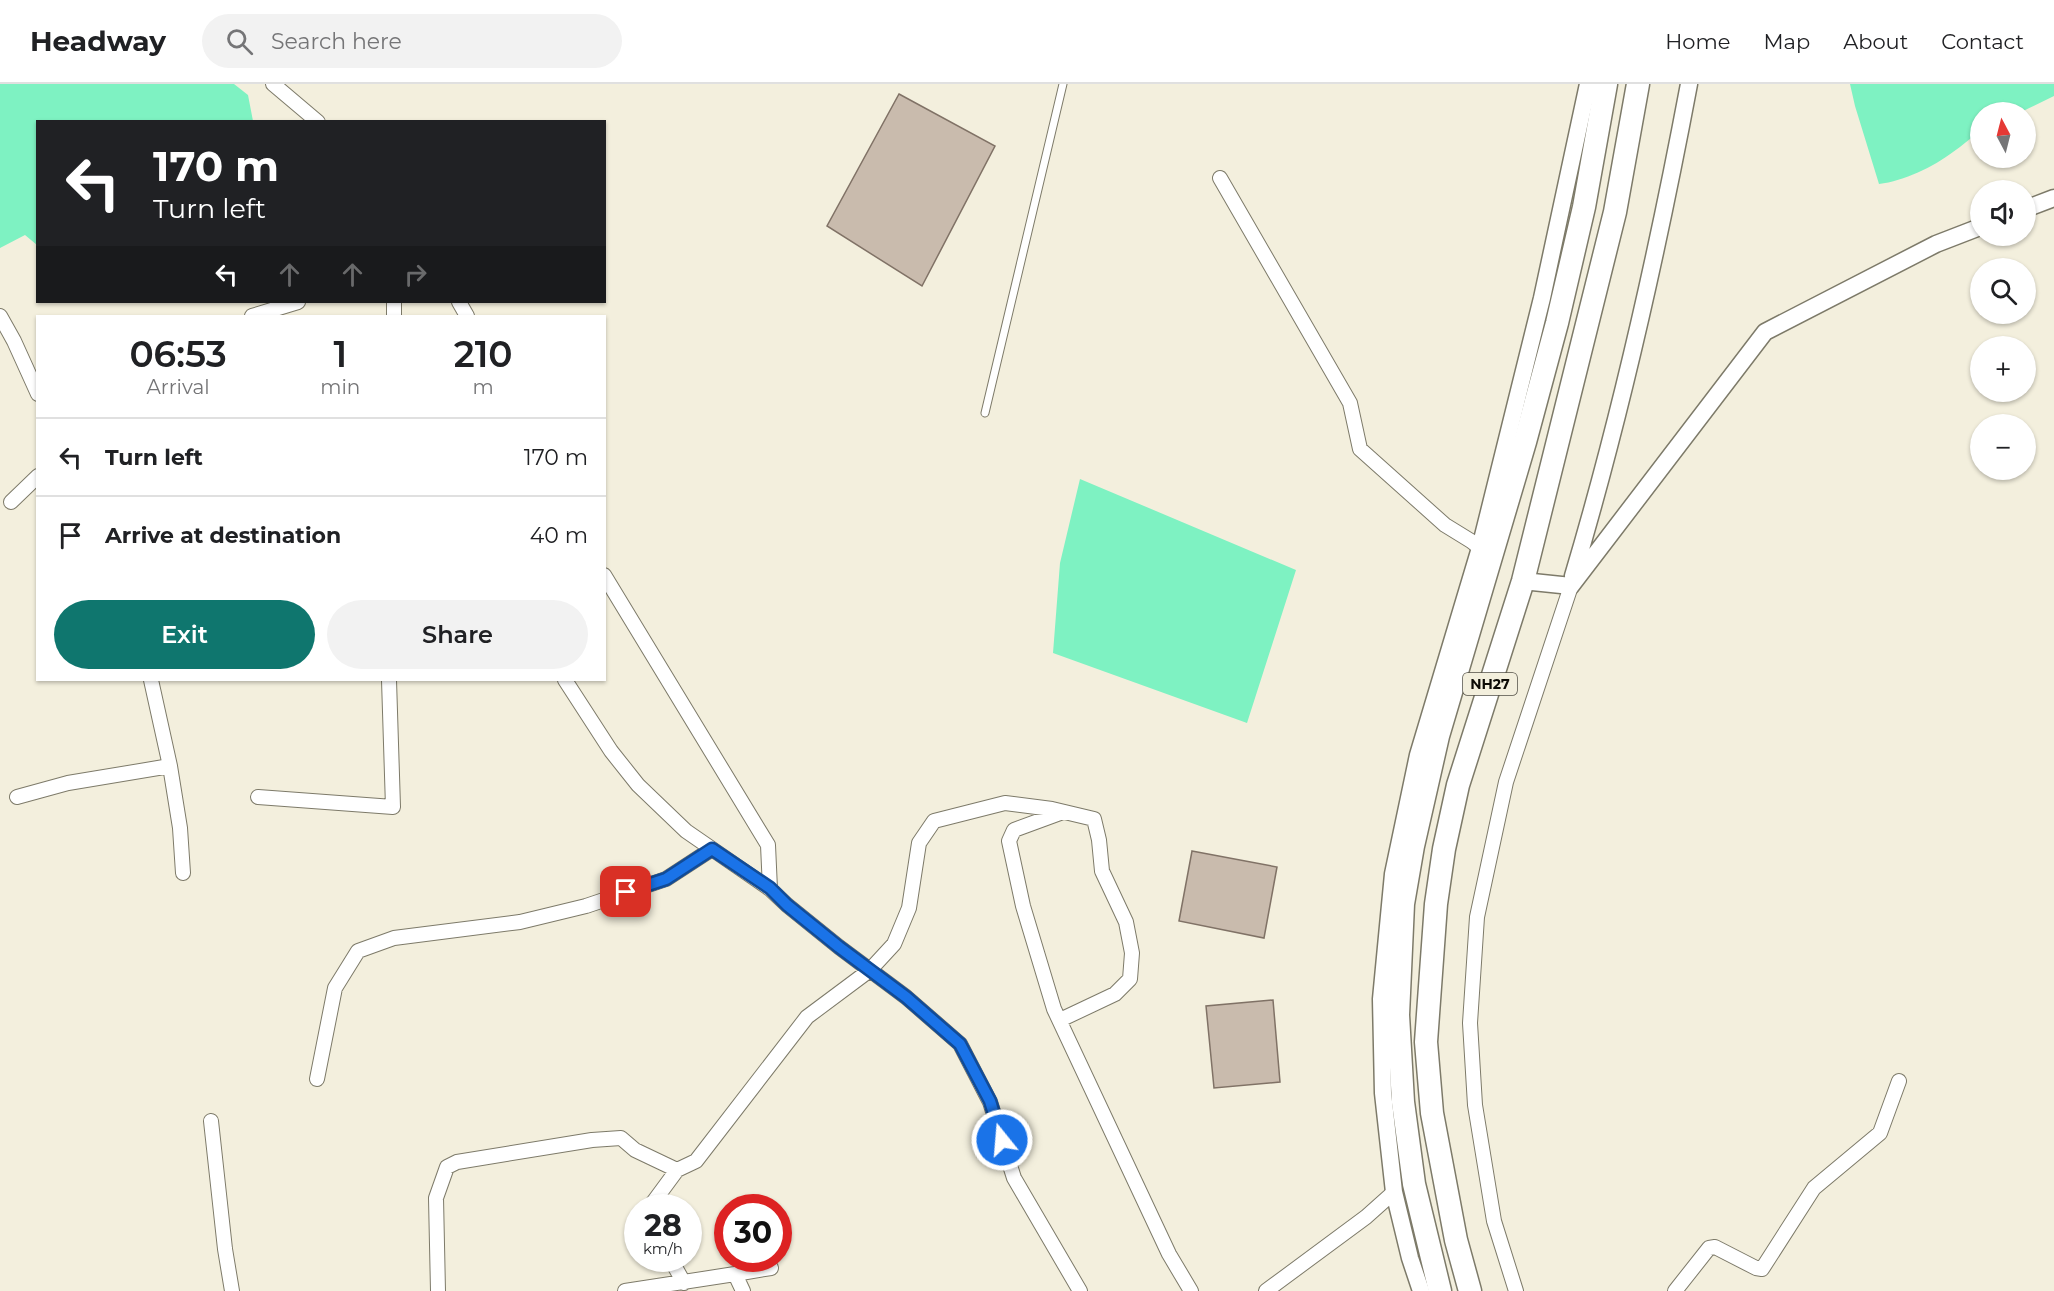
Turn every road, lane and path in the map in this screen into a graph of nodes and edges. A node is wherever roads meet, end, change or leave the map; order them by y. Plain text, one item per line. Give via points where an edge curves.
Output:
1 (273, 84) edge
2 (1063, 84) edge
3 (1588, 84) edge
4 (1606, 84) edge
5 (1638, 84) edge
6 (1689, 84) edge
7 (316, 120) edge
8 (1220, 178) dead end
9 (2054, 198) edge
10 (2036, 205) edge
11 (1970, 230) edge
12 (295, 303) edge
13 (255, 315) edge
14 (0, 316) edge
15 (36, 390) edge
16 (985, 413) dead end
17 (36, 478) edge
18 (11, 502) dead end
19 (1480, 548) junction
20 (606, 577) edge
21 (1523, 581) junction
22 (1570, 586) junction
23 (151, 681) edge
24 (389, 681) edge
25 (566, 681) edge
26 (170, 766) junction
27 (17, 797) dead end
28 (258, 797) dead end
29 (1063, 812) junction
30 (712, 849) junction
31 (183, 873) dead end
32 (770, 888) junction
33 (870, 970) junction
34 (1060, 1020) junction
35 (317, 1078) dead end
36 (1899, 1081) dead end
37 (211, 1121) dead end
38 (677, 1170) junction
39 (1394, 1192) junction
40 (659, 1194) edge
41 (678, 1272) edge
42 (747, 1272) edge
43 (735, 1274) junction
44 (684, 1283) junction
45 (232, 1291) edge
46 (438, 1291) edge
47 (625, 1291) edge
48 (743, 1291) edge
49 (1080, 1291) edge
50 (1191, 1291) edge
51 (1266, 1291) edge
52 (1421, 1291) edge
53 (1440, 1291) edge
54 (1470, 1291) edge
55 (1516, 1291) edge
56 (1676, 1291) edge

1 - 7 street
2 - 16 lane
3 - 19 street via 1542,298
4 - 53 highway, NH27 via 1584,207 1557,323 1438,736 1403,904 1398,1015 1403,1102 1414,1184
5 - 21 highway, NH27 via 1615,212
6 - 22 street via 1601,483
8 - 19 street via 1350,403 1360,449 1445,525
9 - 10 street
11 - 22 street via 1765,332
12 - 13 street
14 - 15 street
17 - 18 street
19 - 39 street via 1418,755 1393,874 1381,999 1383,1093
20 - 32 street via 768,845
21 - 22 street
21 - 54 highway, NH27 via 1458,785 1444,849 1431,948 1426,1042 1432,1113 1456,1240
22 - 55 street via 1506,782 1477,917 1470,1023 1475,1105 1494,1221
23 - 26 street
24 - 28 street via 393,807
25 - 30 street via 638,785 686,831
26 - 27 street via 68,783
26 - 31 street
29 - 33 street via 1005,803 934,821 919,843 909,908 898,935
29 - 34 street via 1014,830 1009,841 1023,906
29 - 34 street via 1094,819 1102,871 1126,922 1132,954 1130,979 1115,994
30 - 32 street
30 - 35 street via 666,879 586,906 520,922 394,938 358,951 334,988
32 - 33 street
33 - 38 street via 807,1017 696,1161
33 - 49 street via 960,1044 990,1101 1014,1178
34 - 50 street via 1169,1254
36 - 56 street via 1880,1133 1814,1188 1762,1269 1715,1247 1709,1248
37 - 45 street
38 - 40 street
38 - 46 street via 635,1150 621,1138 468,1160 447,1167 436,1198
39 - 51 street
39 - 52 street
41 - 44 street
42 - 43 street
43 - 44 street
43 - 48 street
44 - 47 street

